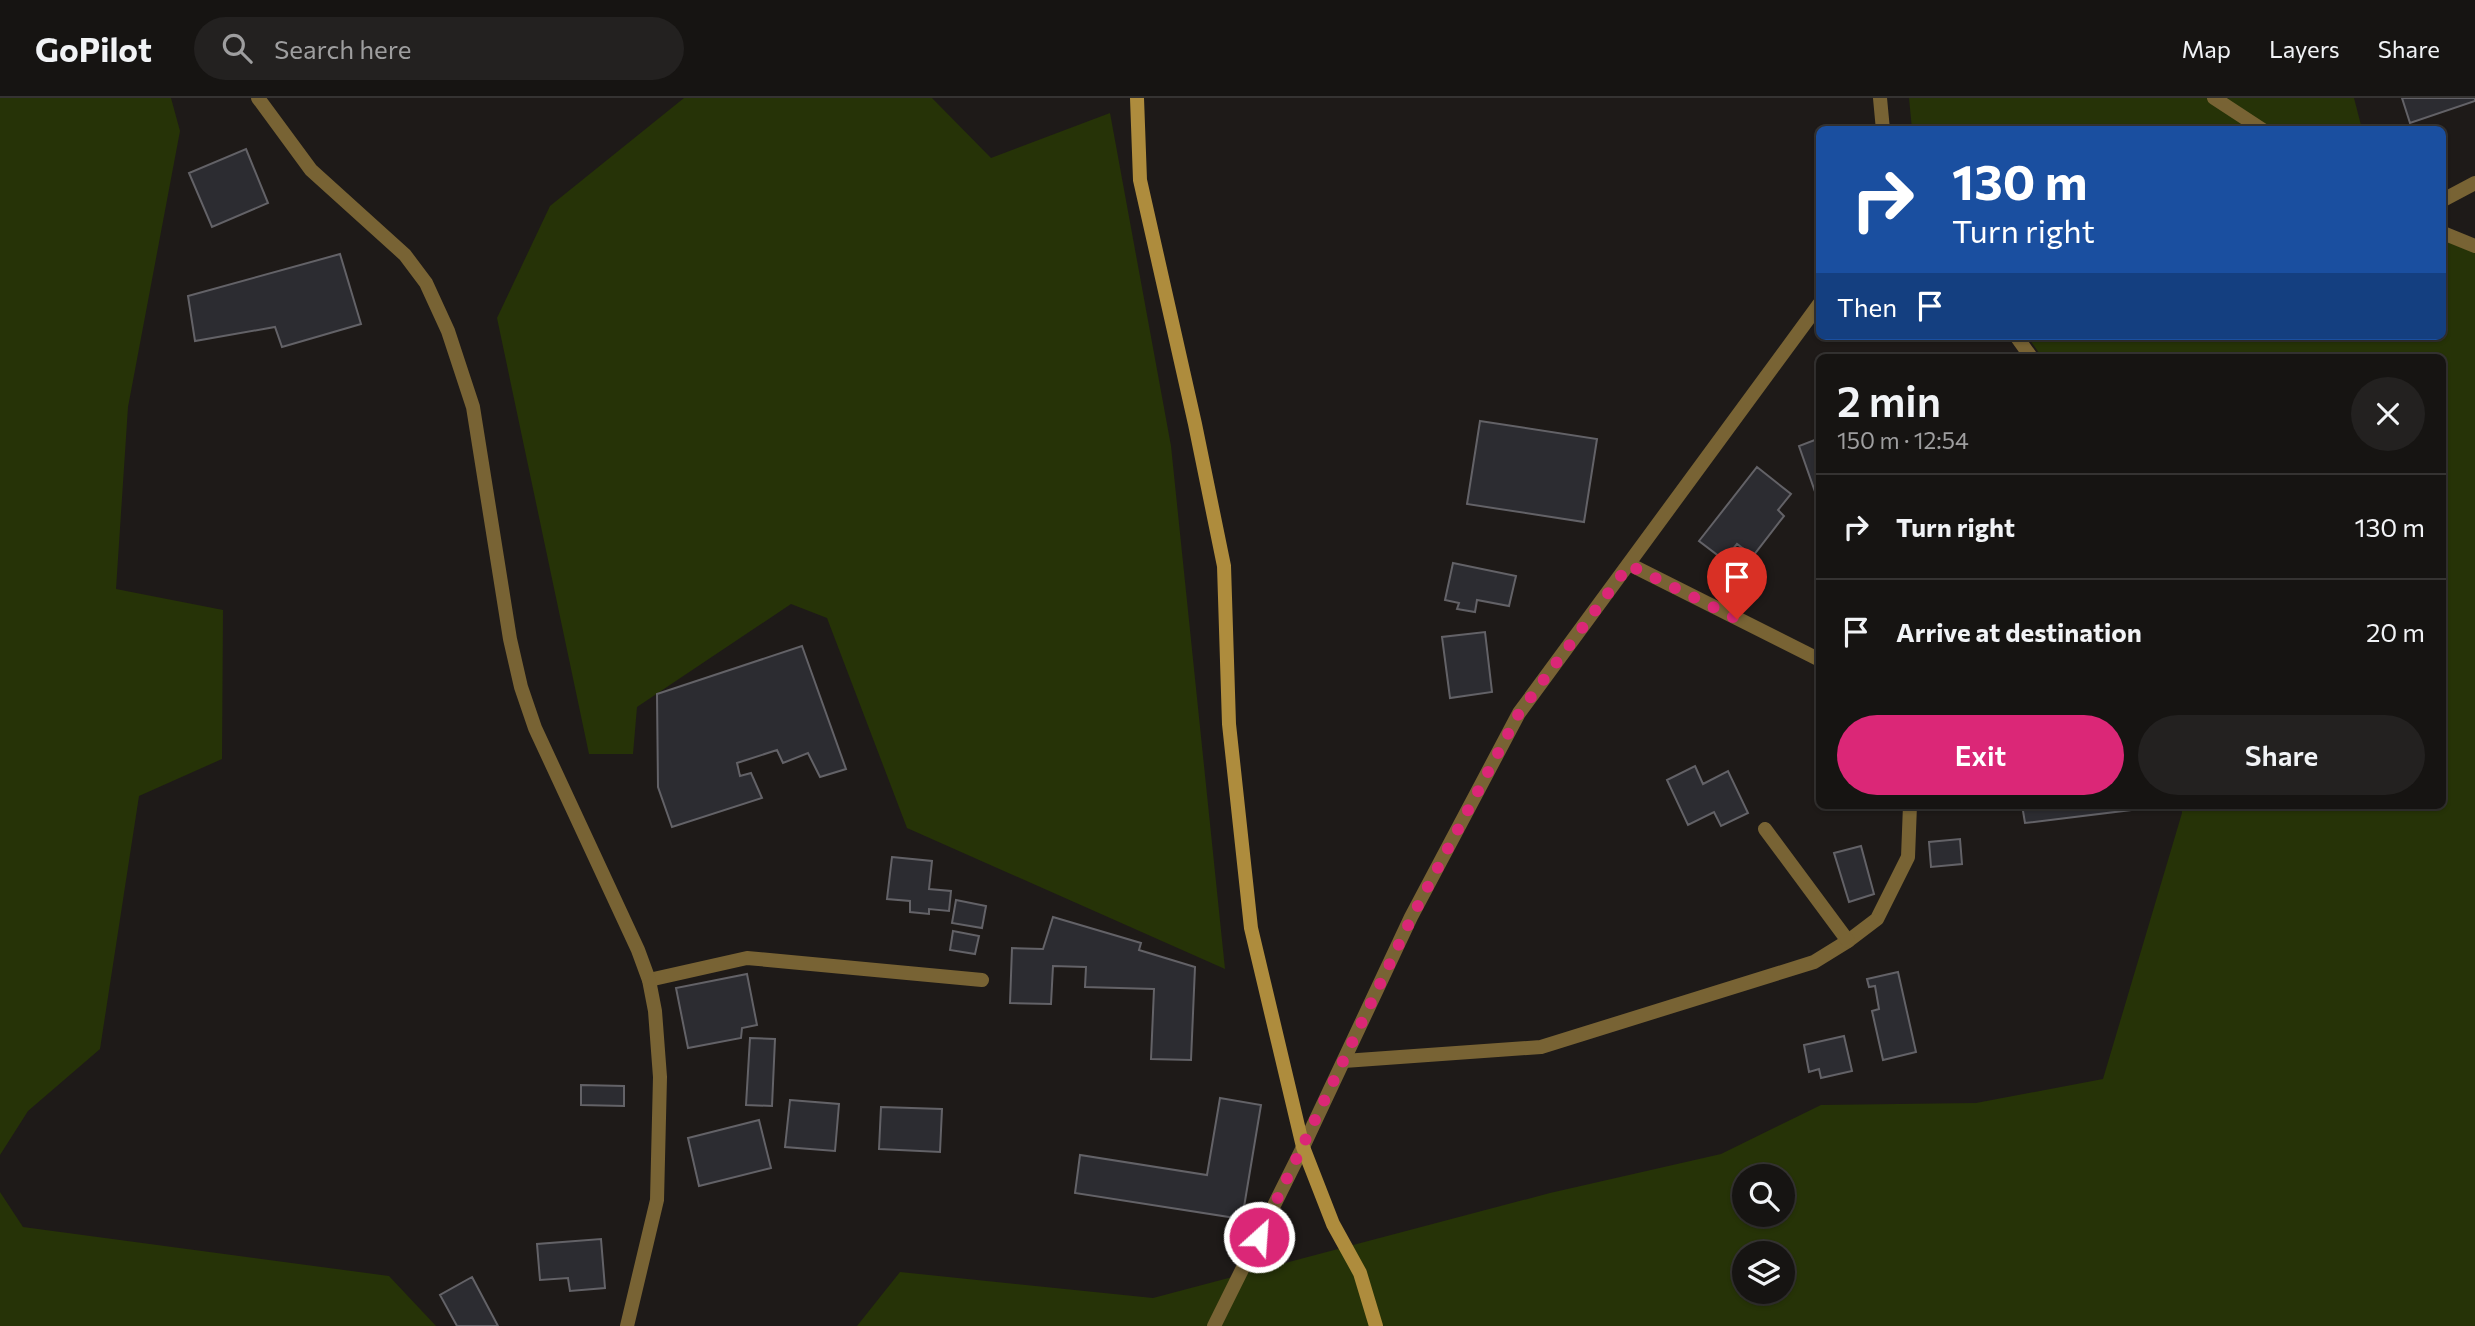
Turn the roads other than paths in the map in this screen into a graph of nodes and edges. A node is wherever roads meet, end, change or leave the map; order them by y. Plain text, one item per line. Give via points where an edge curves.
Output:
1 (258, 98) edge
2 (1137, 98) edge
3 (1880, 98) edge
4 (2214, 98) edge
5 (1883, 126) edge
6 (2257, 126) edge
7 (2475, 183) edge
8 (2446, 198) edge
9 (2446, 234) edge
10 (2475, 247) edge
11 (1816, 308) edge
12 (1629, 565) junction
13 (1816, 658) edge
14 (1910, 809) edge
15 (1765, 829) dead end
16 (1848, 941) junction
17 (649, 980) junction
18 (982, 980) dead end
19 (1344, 1061) junction
20 (1303, 1147) junction
21 (627, 1326) edge
22 (1214, 1326) edge
23 (1376, 1326) edge

1 - 17 street via 311,170 405,255 426,283 448,331 473,407 521,687
2 - 20 street via 1140,180 1224,566 1229,724 1251,928
3 - 5 street
4 - 6 street
7 - 8 street
9 - 10 street
11 - 12 street
12 - 13 street
12 - 19 street via 1519,713 1412,917
14 - 16 street via 1908,857 1877,919
15 - 16 street
16 - 19 street via 1814,962 1541,1047
17 - 18 street via 747,958
17 - 21 street via 660,1077 657,1199
19 - 20 street
20 - 22 street
20 - 23 street via 1360,1273

